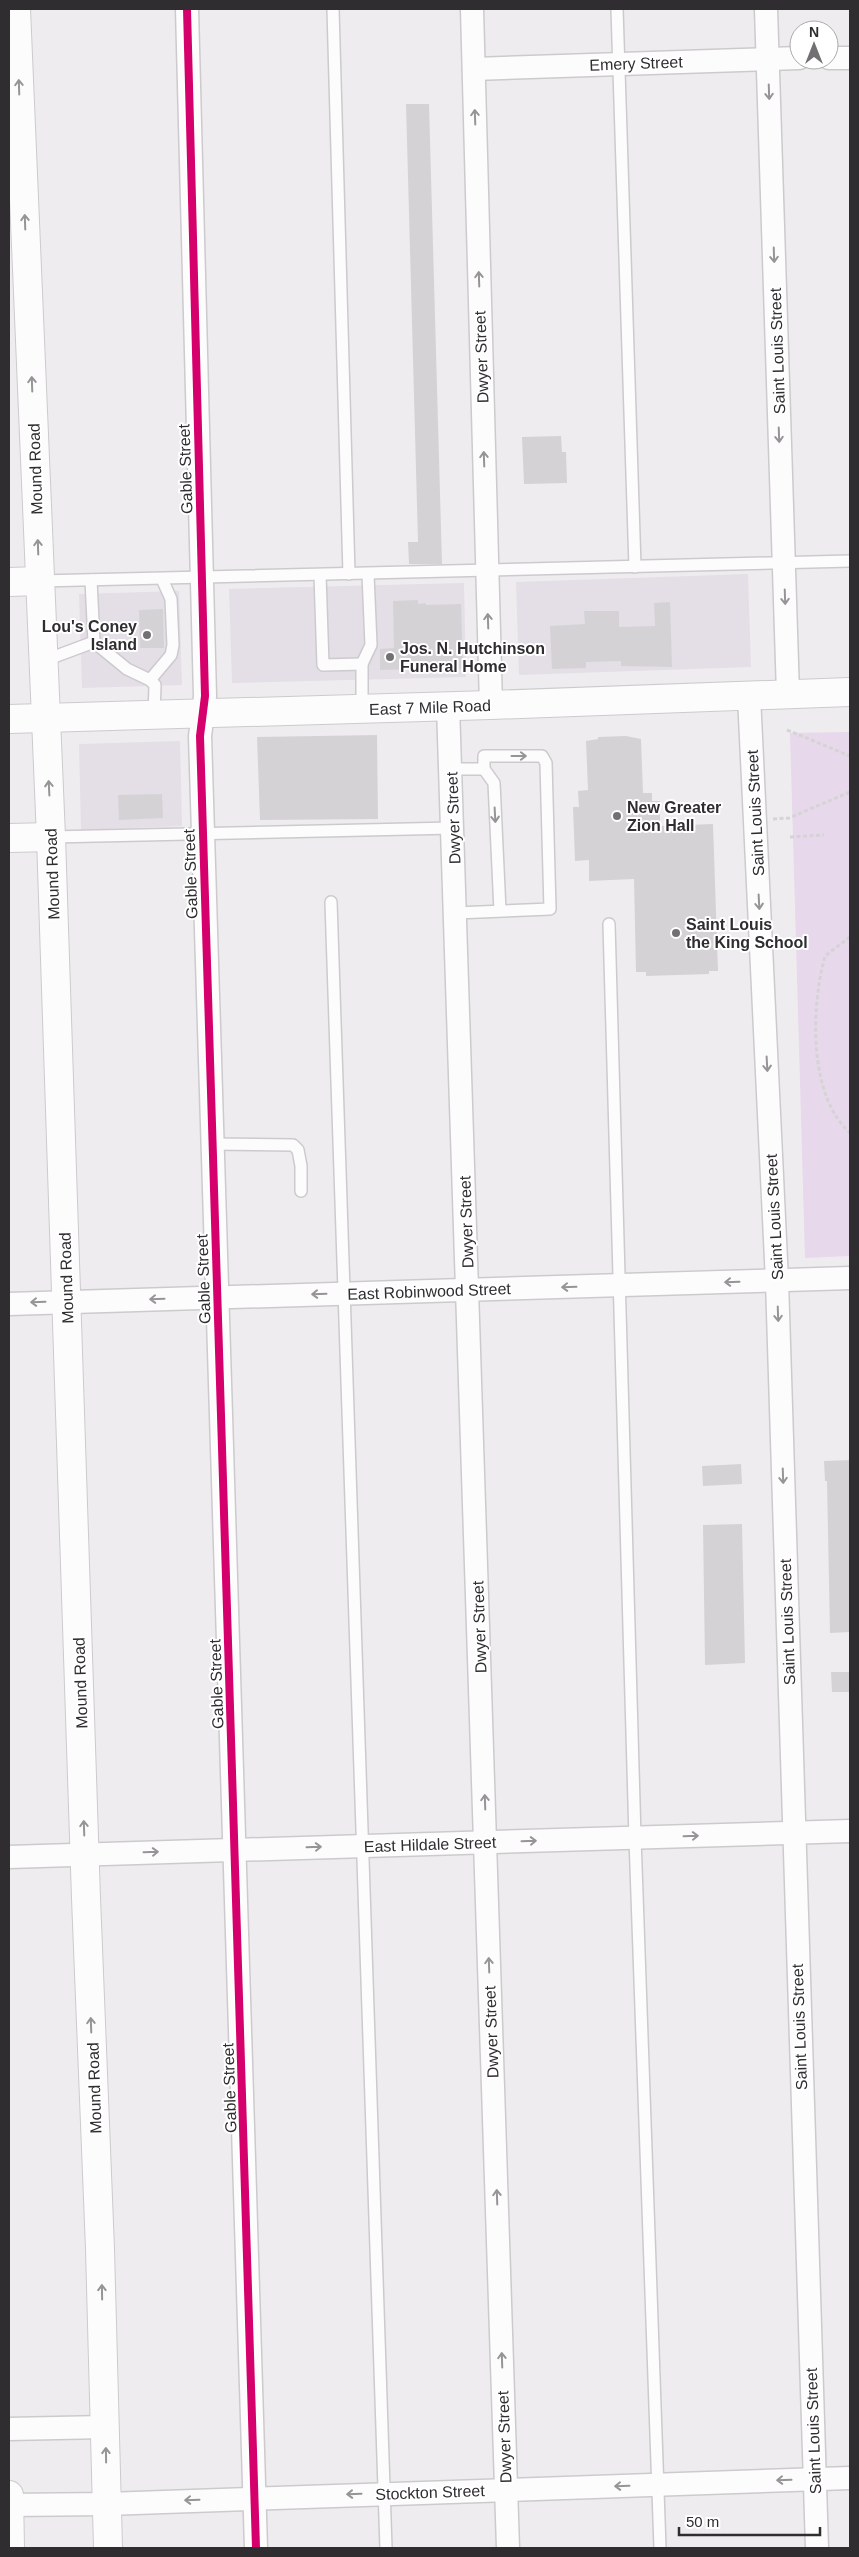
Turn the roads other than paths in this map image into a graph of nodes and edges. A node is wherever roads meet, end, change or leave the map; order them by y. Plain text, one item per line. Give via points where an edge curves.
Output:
1 (16, 9) edge
2 (187, 9) edge
3 (333, 9) edge
4 (472, 9) edge
5 (617, 9) edge
6 (766, 9) edge
7 (789, 58) edge
8 (768, 59) junction
9 (619, 64) junction
10 (474, 69) junction
11 (9, 124) edge
12 (22, 153) junction
13 (850, 561) edge
14 (783, 563) junction
15 (635, 567) junction
16 (487, 570) junction
17 (348, 574) junction
18 (368, 574) junction
19 (320, 575) junction
20 (202, 579) junction
21 (91, 580) junction
22 (162, 580) junction
23 (40, 581) junction
24 (9, 582) edge
25 (94, 642) junction
26 (43, 661) junction
27 (362, 664) junction
28 (150, 680) junction
29 (850, 692) edge
30 (788, 694) junction
31 (749, 696) junction
32 (491, 705) junction
33 (448, 706) junction
34 (362, 709) junction
35 (202, 713) junction
36 (154, 714) junction
37 (46, 718) junction
38 (9, 719) edge
39 (451, 769) junction
40 (484, 769) junction
41 (453, 828) junction
42 (203, 833) junction
43 (51, 837) junction
44 (9, 838) edge
45 (331, 902) dead end
46 (500, 911) junction
47 (456, 913) junction
48 (609, 924) dead end
49 (212, 1144) junction
50 (301, 1191) dead end
51 (850, 1278) edge
52 (777, 1281) junction
53 (620, 1285) junction
54 (468, 1290) junction
55 (344, 1293) junction
56 (218, 1297) junction
57 (67, 1301) junction
58 (9, 1304) edge
59 (850, 1831) edge
60 (793, 1833) junction
61 (635, 1838) junction
62 (486, 1842) junction
63 (364, 1846) junction
64 (234, 1850) junction
65 (85, 1854) junction
66 (9, 1857) edge
67 (105, 2427) junction
68 (9, 2430) edge
69 (850, 2478) edge
70 (814, 2479) junction
71 (657, 2484) junction
72 (506, 2490) junction
73 (384, 2493) junction
74 (9, 2496) edge
75 (255, 2497) junction
76 (107, 2504) junction
77 (9, 2505) edge
78 (10, 2548) edge
79 (108, 2548) edge
80 (256, 2548) edge
81 (386, 2548) edge
82 (508, 2548) edge
83 (660, 2548) edge
84 (816, 2548) edge

12 -> 1 main road, Mound Road
2 - 20 street, Gable Street
3 - 17 lane
4 - 10 street, Dwyer Street
5 - 9 lane
6 - 8 street, Saint Louis Street
7 - 8 street, Emery Street
8 - 9 street, Emery Street
8 -> 14 street, Saint Louis Street
9 - 10 street, Emery Street
9 - 15 lane
16 -> 10 street, Dwyer Street
11 - 12 main road
23 -> 12 main road, Mound Road
13 - 14 lane
14 - 15 lane
14 -> 30 street, Saint Louis Street
15 - 16 lane
16 - 18 lane
32 -> 16 street, Dwyer Street
17 - 18 lane
17 - 19 lane
18 - 27 lane via 371,645
19 - 20 lane
19 - 27 lane via 323,664
20 - 22 lane
20 - 35 street, Gable Street via 205,696
21 - 22 lane
21 - 23 lane
21 - 25 lane
22 - 28 lane via 171,599 173,645 171,655
23 - 24 main road
23 - 26 main road, Mound Road
25 - 26 lane
25 - 28 lane via 127,669
26 - 37 main road, Mound Road
27 - 34 lane
28 - 36 lane via 155,685
29 - 30 main road, East 7 Mile Road
30 - 31 main road, East 7 Mile Road
31 - 32 main road, East 7 Mile Road
31 -> 52 street, Saint Louis Street
32 - 33 main road, East 7 Mile Road
33 - 34 main road, East 7 Mile Road
33 - 39 street, Dwyer Street
34 - 35 main road, East 7 Mile Road
35 - 36 main road, East 7 Mile Road
35 - 42 street, Gable Street
36 - 37 main road, East 7 Mile Road
37 - 38 main road, East 7 Mile Road
43 -> 37 main road, Mound Road
39 - 40 lane
39 - 41 street, Dwyer Street
40 -> 46 lane via 494,783
40 -> 46 lane via 484,756 542,756 546,763 550,909
41 - 42 lane
41 - 47 street, Dwyer Street
42 - 43 lane
42 - 49 street, Gable Street
43 - 44 main road
43 - 57 main road, Mound Road
45 - 55 lane
46 - 47 lane
47 - 54 street, Dwyer Street
48 - 53 lane
49 - 50 lane via 293,1145 298,1150 302,1166
49 - 56 street, Gable Street
51 - 52 street, East Robinwood Street
52 -> 53 street, East Robinwood Street
52 -> 60 street, Saint Louis Street
53 -> 54 street, East Robinwood Street
53 - 61 lane
54 - 55 street, East Robinwood Street
62 -> 54 street, Dwyer Street
55 -> 56 street, East Robinwood Street
55 - 63 lane
56 -> 57 street, East Robinwood Street
56 - 64 street, Gable Street
57 -> 58 street, East Robinwood Street
65 -> 57 main road, Mound Road
59 - 60 street, East Hildale Street
61 -> 60 street, East Hildale Street
60 - 70 street, Saint Louis Street
62 -> 61 street, East Hildale Street
61 - 71 lane
62 - 63 street, East Hildale Street
72 -> 62 street, Dwyer Street
64 -> 63 street, East Hildale Street
63 - 73 lane
65 -> 64 street, East Hildale Street
64 - 75 street, Gable Street
65 - 66 street, East Hildale Street
67 -> 65 main road, Mound Road
67 - 68 street
76 -> 67 main road, Mound Road
69 - 70 street, Stockton Street
70 -> 71 street, Stockton Street
70 - 84 street, Saint Louis Street
71 -> 72 street, Stockton Street
71 - 83 lane
72 - 73 street, Stockton Street
72 - 82 street, Dwyer Street
73 -> 75 street, Stockton Street
73 - 81 lane
74 - 77 main road
75 -> 76 street, Stockton Street
75 - 80 street, Gable Street
76 - 77 street, Stockton Street
76 - 79 main road, Mound Road
77 - 78 main road

